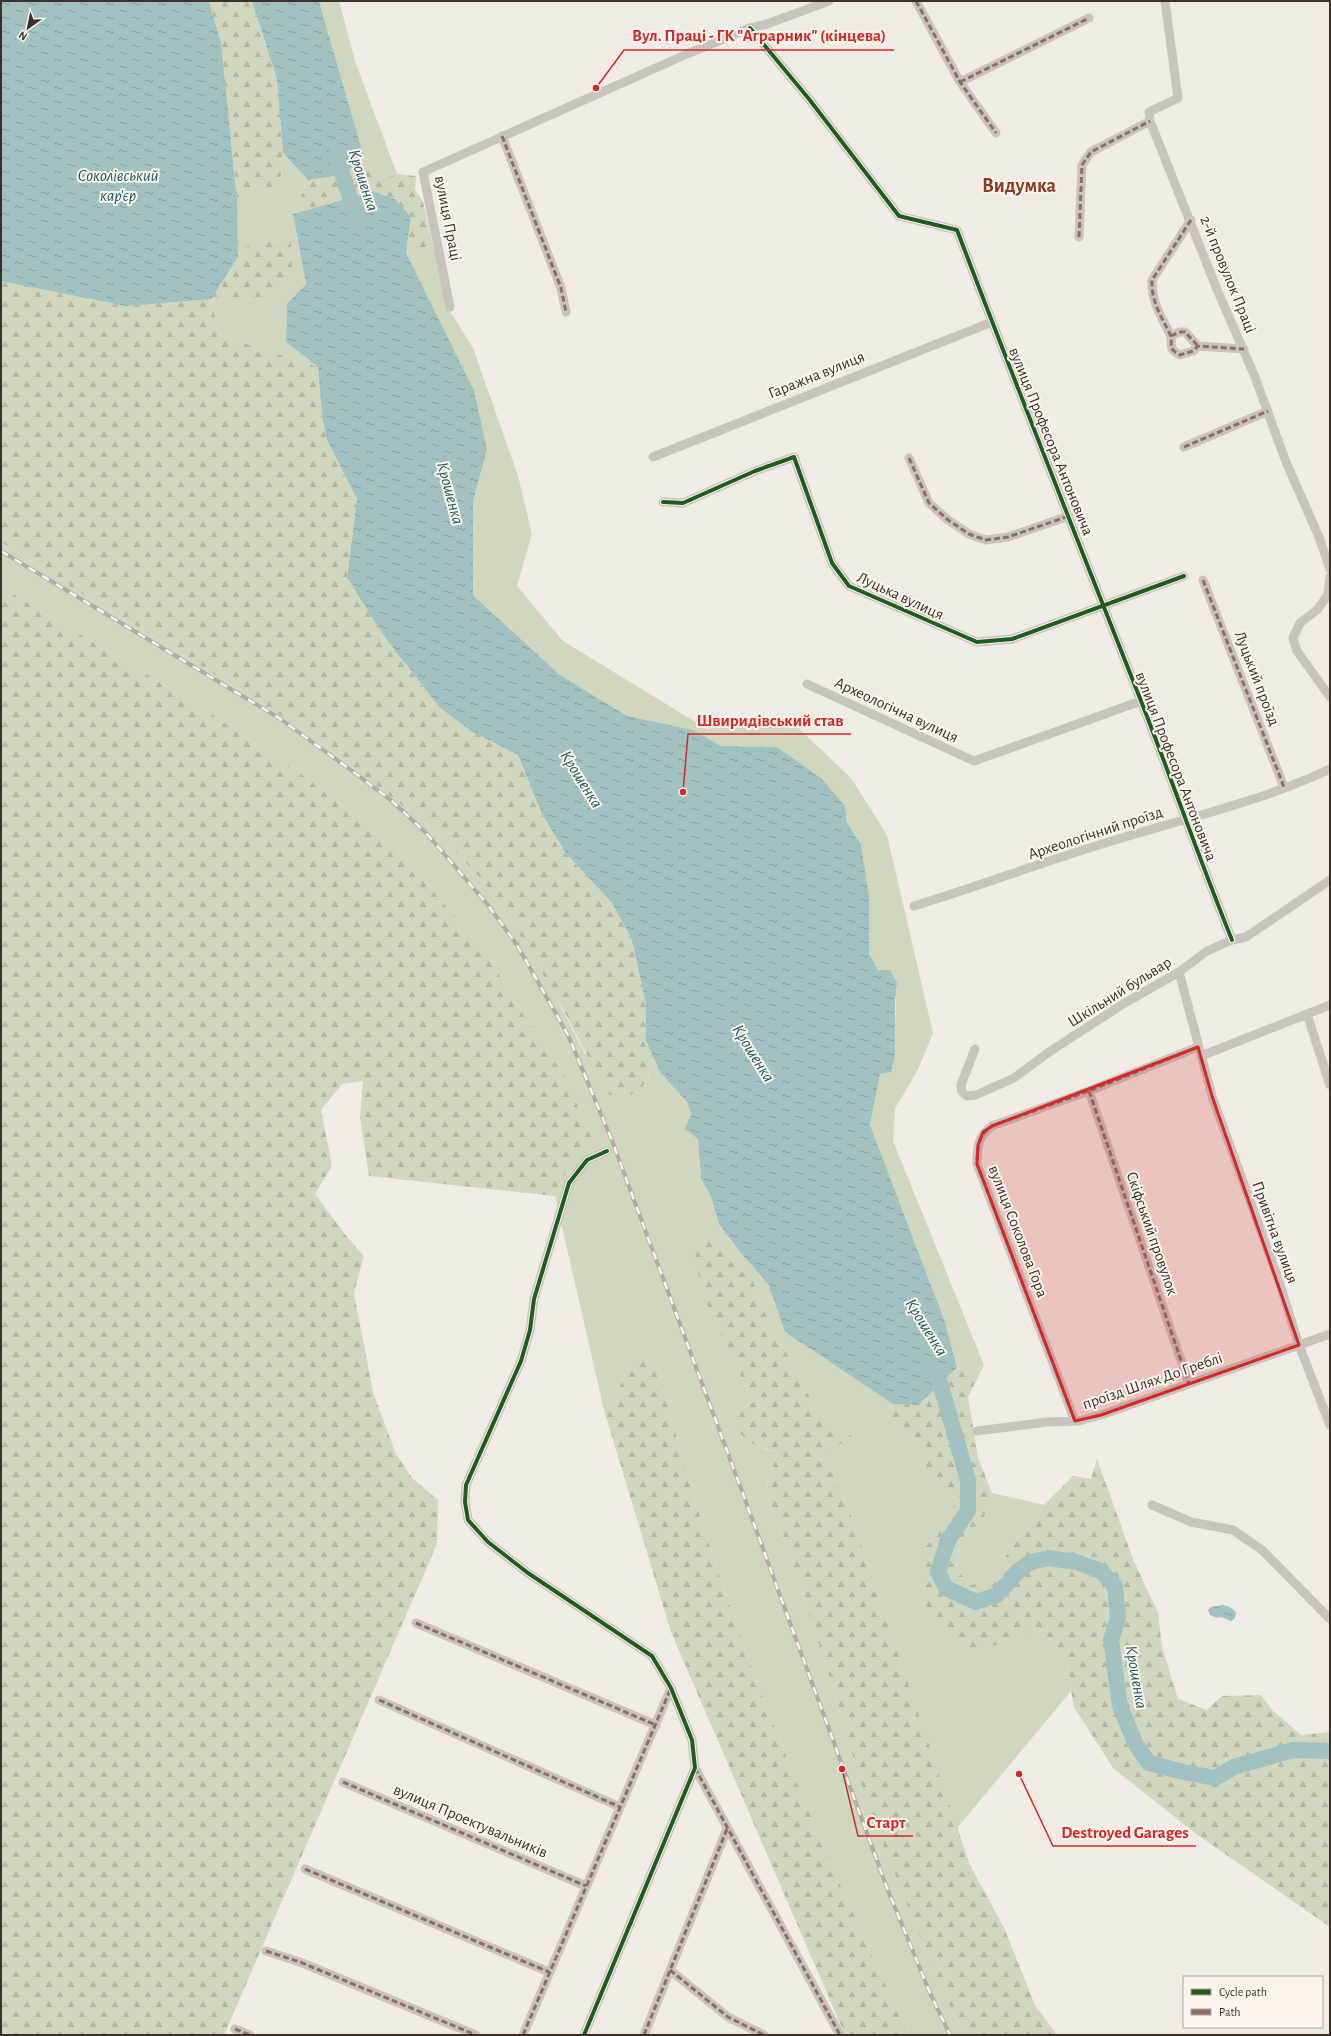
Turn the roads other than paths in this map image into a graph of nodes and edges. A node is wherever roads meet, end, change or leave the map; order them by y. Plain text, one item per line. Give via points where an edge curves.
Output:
1 (829, 1) edge
2 (916, 1) edge
3 (1165, 1) edge
4 (1089, 18) dead end
5 (750, 28) junction
6 (960, 82) junction
7 (1150, 121) junction
8 (996, 133) dead end
9 (502, 136) junction
10 (1191, 220) junction
11 (1079, 237) dead end
12 (450, 307) dead end
13 (566, 312) dead end
14 (992, 322) junction
15 (1171, 336) junction
16 (1198, 346) junction
17 (1244, 349) junction
18 (1268, 411) junction
19 (1184, 447) dead end
20 (653, 457) dead end
21 (909, 458) dead end
22 (664, 502) dead end
23 (1069, 516) junction
24 (1330, 569) edge
25 (1184, 576) dead end
26 (1330, 577) edge
27 (1203, 580) dead end
28 (1104, 606) junction
29 (807, 684) dead end
30 (1330, 697) edge
31 (1141, 701) junction
32 (1330, 769) edge
33 (1284, 787) junction
34 (1184, 819) junction
35 (1330, 880) edge
36 (914, 906) dead end
37 (1232, 940) junction
38 (1179, 972) junction
39 (1330, 1005) edge
40 (1307, 1014) junction
41 (975, 1049) dead end
42 (1199, 1051) junction
43 (1330, 1085) edge
44 (1089, 1091) junction
45 (607, 1151) dead end
46 (1330, 1334) edge
47 (1299, 1345) junction
48 (1190, 1384) junction
49 (1075, 1421) junction
50 (1330, 1425) edge
51 (977, 1431) dead end
52 (1152, 1505) dead end
53 (1330, 1619) edge
54 (416, 1623) dead end
55 (671, 1688) junction
56 (379, 1700) dead end
57 (656, 1725) junction
58 (695, 1768) junction
59 (343, 1782) dead end
60 (620, 1807) junction
61 (727, 1829) junction
62 (305, 1869) dead end
63 (586, 1886) junction
64 (266, 1951) dead end
65 (670, 1970) junction
66 (549, 1972) junction
67 (235, 2029) dead end
68 (250, 2035) edge
69 (476, 2035) edge
70 (523, 2035) edge
71 (584, 2035) edge
72 (644, 2035) edge
73 (764, 2035) edge
74 (840, 2035) edge

1 - 5 street, вулиця Праці
2 - 6 street
3 - 7 street via 1178,98 1149,112
4 - 6 street
5 - 9 street, вулиця Праці
5 - 14 street, вулиця Професора Антоновича via 809,99 899,216 957,230
6 - 8 street
7 - 10 street, 2-й провулок Праці
7 - 11 street via 1091,152 1085,159
9 - 12 street, вулиця Праці via 423,172
9 - 13 street via 561,288
10 - 15 street via 1152,280 1155,307
10 - 17 street, 2-й провулок Праці via 1216,287
14 - 20 street, Гаражна вулиця
14 - 23 street, вулиця Професора Антоновича
15 - 16 street via 1186,332
15 - 16 street via 1170,346 1180,355
16 - 17 street
17 - 18 street, 2-й провулок Праці
18 - 19 street
18 - 24 street, 2-й провулок Праці
21 - 23 street via 929,503 948,520 977,537 986,540 1008,537
22 - 28 street, Луцька вулиця via 683,503 794,457 832,563 848,586 977,642 1012,638
23 - 28 street, вулиця Професора Антоновича
25 - 28 street, Луцька вулиця
26 - 30 street via 1328,595 1317,610 1300,623 1293,638 1297,651
27 - 33 street, Луцький проїзд
28 - 31 street, вулиця Професора Антоновича
29 - 31 street, Археологічна вулиця via 974,761
31 - 34 street, вулиця Професора Антоновича
32 - 33 street, Археологічний проїзд
33 - 34 street, Археологічний проїзд via 1247,801
34 - 36 street, Археологічний проїзд via 1084,849 980,886
34 - 37 street, вулиця Професора Антоновича
35 - 37 street, Шкільний бульвар via 1246,937
37 - 38 street, Шкільний бульвар via 1207,951
38 - 41 street, Шкільний бульвар via 1123,1004 1014,1078 976,1095 967,1096 962,1092 961,1085
38 - 42 street
39 - 40 street, вулиця Соколова Гора
40 - 42 street, вулиця Соколова Гора
40 - 43 street
42 - 44 street, вулиця Соколова Гора
42 - 47 street, Привітна вулиця via 1212,1096 1278,1278
44 - 48 street, Скіфський провулок
44 - 49 street, вулиця Соколова Гора via 992,1126 984,1132 977,1154 977,1164
45 - 55 street via 587,1160 569,1183 534,1299 530,1330 521,1361 466,1485 465,1502 468,1520 488,1542 528,1573 652,1656
46 - 47 street, проїзд Шлях До Греблі
47 - 48 street, проїзд Шлях До Греблі
47 - 50 street, Привітна вулиця
48 - 49 street, проїзд Шлях До Греблі via 1102,1415
49 - 51 street, проїзд Шлях До Греблі
52 - 53 street via 1191,1522 1234,1530 1262,1550
54 - 57 street
55 - 57 street
55 - 58 street via 692,1740
56 - 60 street
57 - 60 street
58 - 61 street
58 - 71 street
59 - 63 street, вулиця Проектувальників
60 - 63 street
61 - 65 street
61 - 74 street
62 - 66 street
63 - 66 street
64 - 69 street via 300,1962
65 - 72 street
65 - 73 street via 728,2018
66 - 70 street
67 - 68 street

